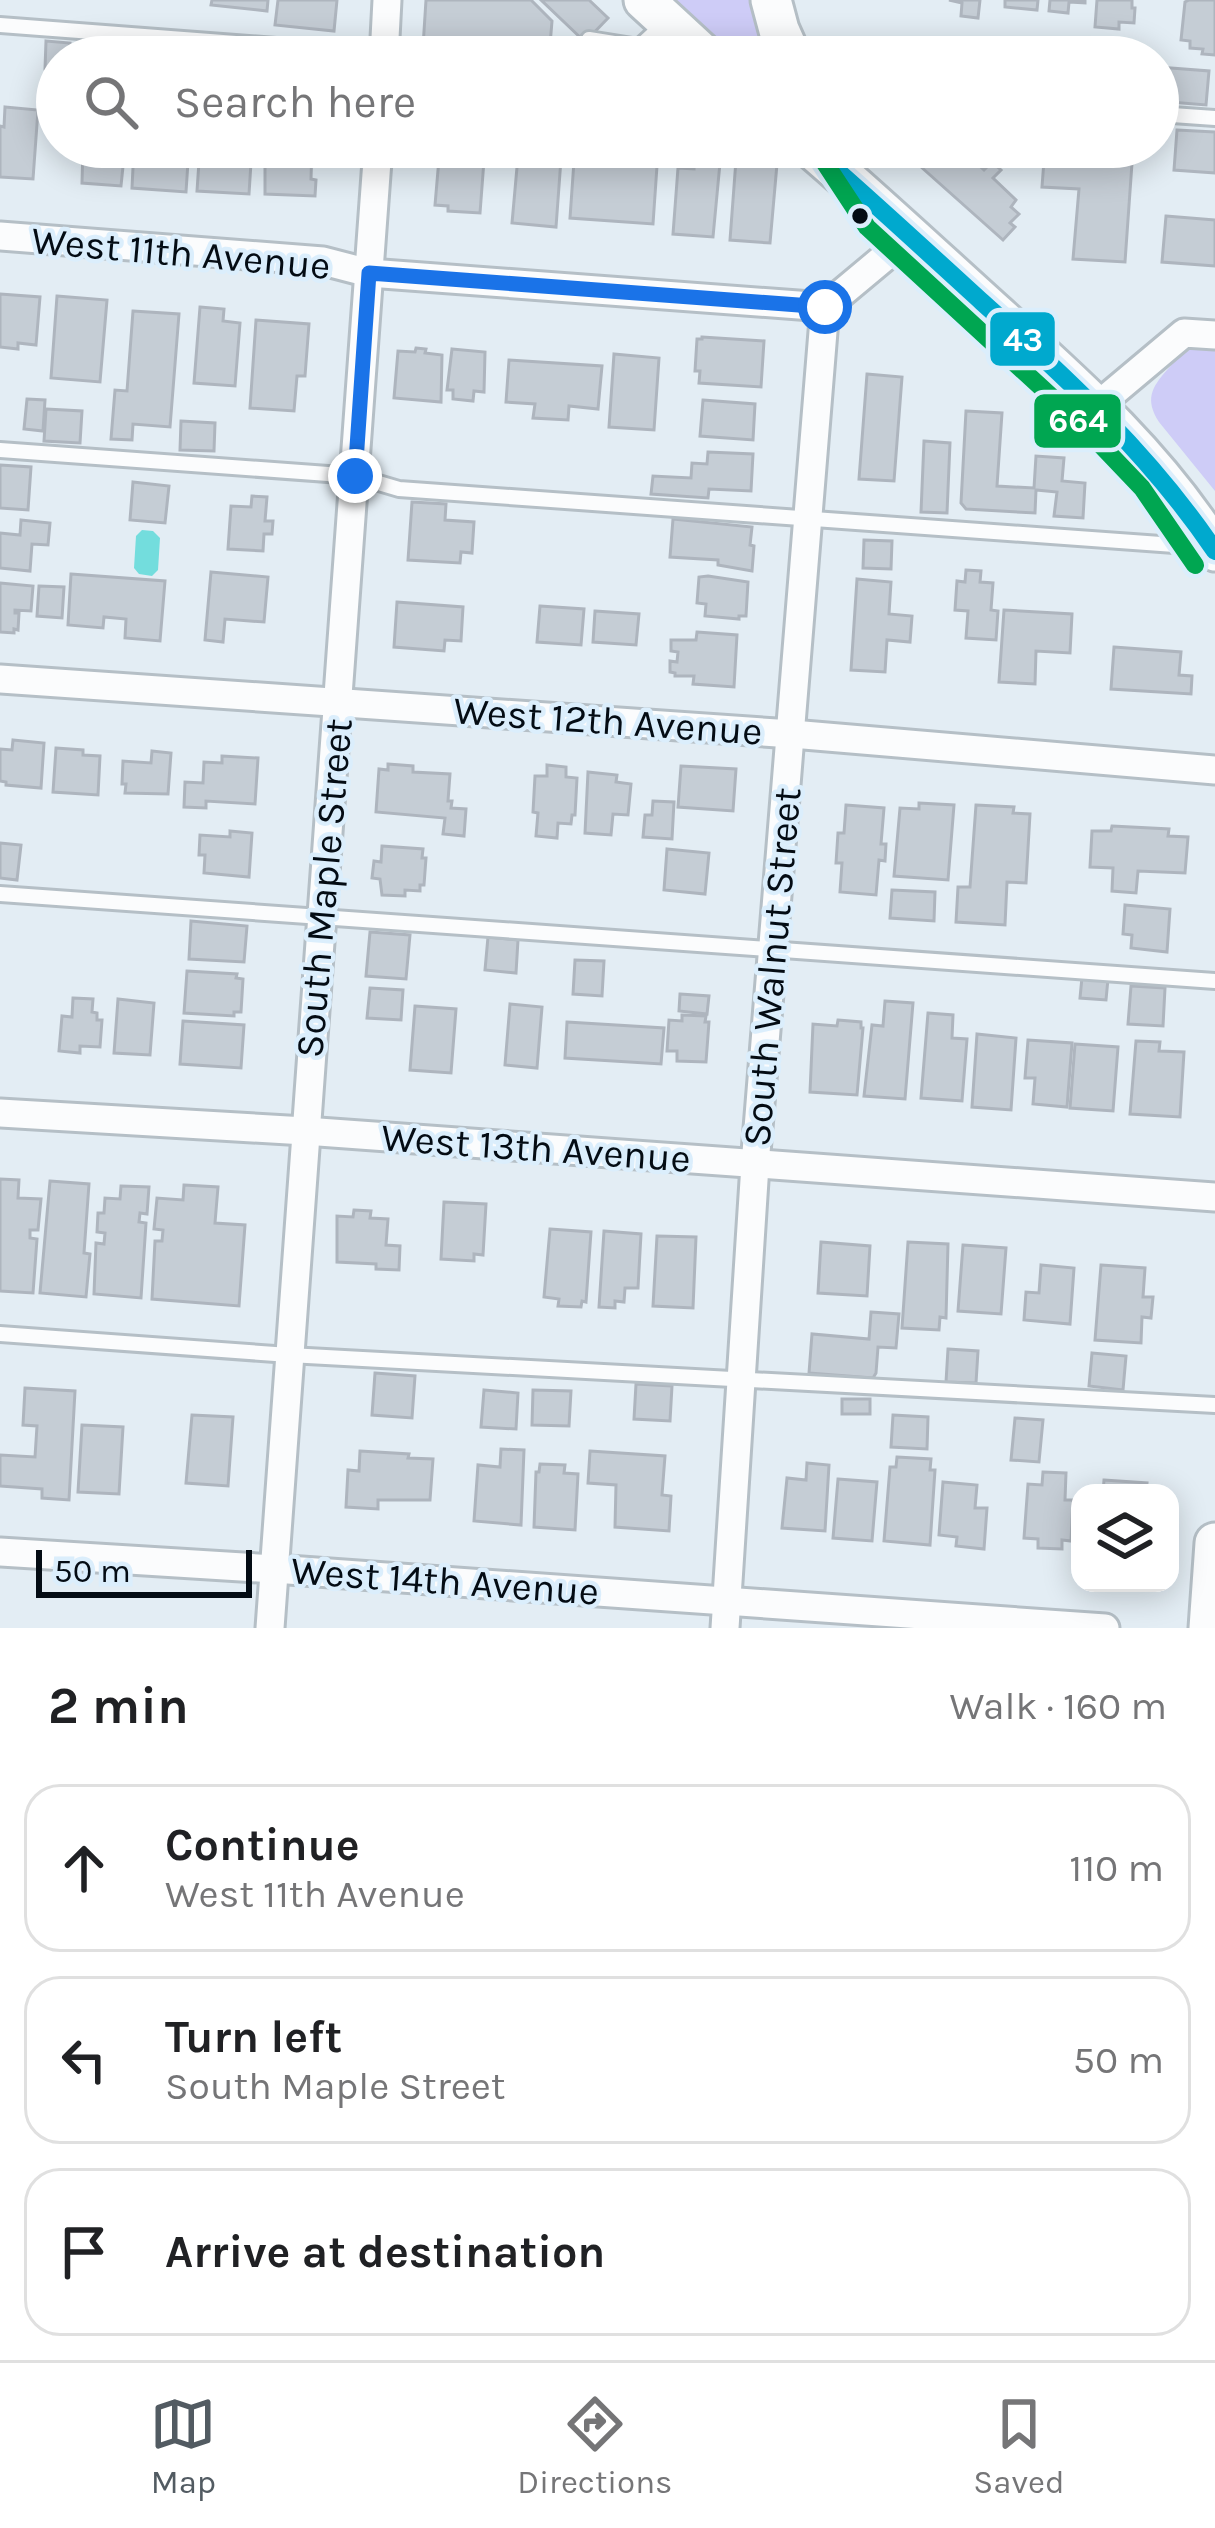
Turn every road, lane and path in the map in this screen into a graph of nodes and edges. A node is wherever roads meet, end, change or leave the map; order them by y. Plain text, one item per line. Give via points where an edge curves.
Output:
1 (387, 0) edge
2 (771, 0) edge
3 (656, 11) edge
4 (603, 24) dead end
5 (0, 25) edge
6 (136, 36) edge
7 (385, 36) edge
8 (611, 36) edge
9 (683, 36) edge
10 (782, 36) edge
11 (1179, 115) edge
12 (1215, 118) edge
13 (376, 168) edge
14 (834, 168) edge
15 (858, 168) edge
16 (897, 223) junction
17 (0, 236) edge
18 (369, 273) junction
19 (825, 307) junction
20 (1215, 335) edge
21 (1097, 406) junction
22 (0, 450) edge
23 (355, 476) junction
24 (808, 519) junction
25 (1214, 549) edge
26 (0, 679) edge
27 (339, 701) junction
28 (792, 734) junction
29 (1215, 770) edge
30 (0, 894) edge
31 (322, 916) junction
32 (773, 950) junction
33 (1215, 981) edge
34 (0, 1113) edge
35 (304, 1131) junction
36 (755, 1165) junction
37 (1215, 1197) edge
38 (0, 1334) edge
39 (289, 1354) junction
40 (741, 1380) junction
41 (1215, 1405) edge
42 (1215, 1543) edge
43 (0, 1552) edge
44 (274, 1569) junction
45 (726, 1614) edge
46 (950, 1622) edge
47 (270, 1628) edge
48 (1105, 1628) edge
49 (1210, 1628) edge

1 - 7 street
2 - 10 main road
3 - 9 main road
4 - 8 lane
5 - 6 lane
11 - 12 lane
13 - 18 street, South Maple Street
14 - 16 main road
15 - 16 main road
16 - 19 street
16 - 21 main road
17 - 18 street, West 11th Avenue via 322,261
18 - 19 street, West 11th Avenue
18 - 23 street, South Maple Street
19 - 24 street, South Walnut Street
20 - 21 street via 1184,333
21 - 25 main road via 1161,473
22 - 23 lane
23 - 24 lane via 398,489
23 - 27 street, South Maple Street
24 - 25 lane
24 - 28 street, South Walnut Street
26 - 27 street, West 12th Avenue
27 - 28 street, West 12th Avenue
27 - 31 street, South Maple Street
28 - 29 street, West 12th Avenue
28 - 32 street, South Walnut Street
30 - 31 lane
31 - 32 lane
31 - 35 street, South Maple Street
32 - 33 lane
32 - 36 street, South Walnut Street
34 - 35 street, West 13th Avenue
35 - 36 street, West 13th Avenue
35 - 39 street, South Maple Street
36 - 37 street, West 13th Avenue
36 - 40 street, South Walnut Street
38 - 39 lane
39 - 40 lane
39 - 44 street, South Maple Street
40 - 41 lane
40 - 45 street, South Walnut Street
42 - 49 main road
43 - 44 street, West 14th Avenue
44 - 45 street, West 14th Avenue
44 - 47 street, South Maple Street
45 - 46 street, West 14th Avenue
46 - 48 street, West 14th Avenue

